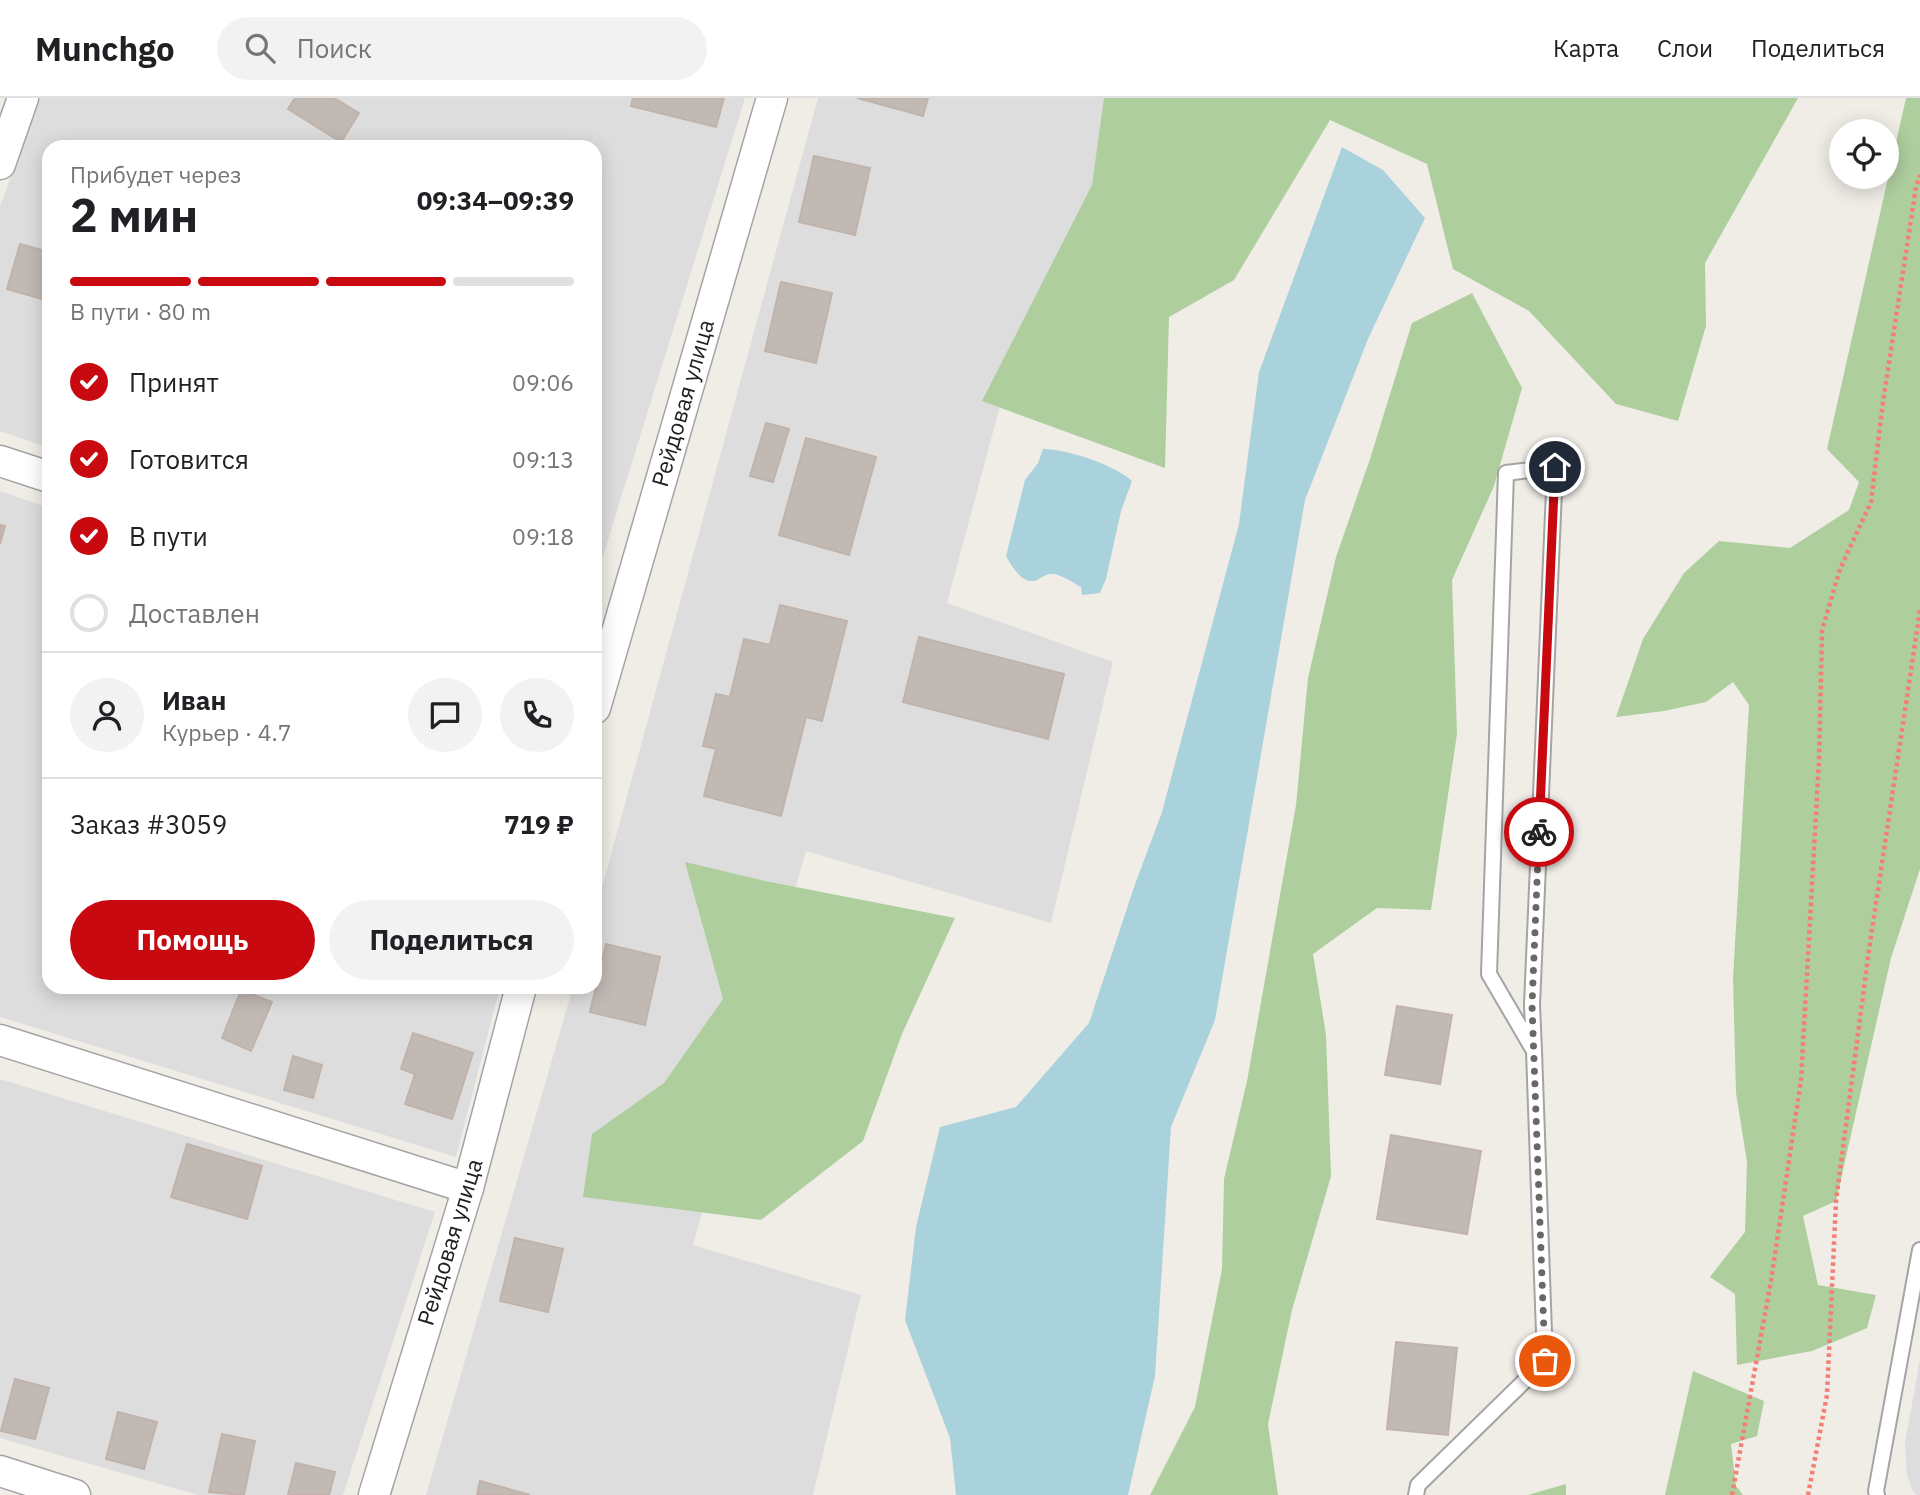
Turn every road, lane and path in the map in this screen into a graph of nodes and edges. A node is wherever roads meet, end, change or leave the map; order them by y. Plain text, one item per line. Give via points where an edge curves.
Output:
1 (23, 98) edge
2 (772, 98) edge
3 (0, 164) edge
4 (1920, 175) edge
5 (0, 461) edge
6 (42, 475) edge
7 (1920, 610) edge
8 (602, 661) edge
9 (519, 994) edge
10 (0, 1040) edge
11 (1534, 1051) junction
12 (468, 1188) junction
13 (1920, 1250) edge
14 (0, 1471) edge
15 (75, 1495) edge
16 (374, 1495) edge
17 (1416, 1495) edge
18 (1732, 1495) edge
19 (1808, 1495) edge
20 (1877, 1495) edge

1 - 3 street
2 - 8 street, Рейдовая улица
4 - 18 path via 1871,502 1840,569 1822,630 1801,1080
5 - 6 street
7 - 19 path via 1836,1201 1827,1395
9 - 12 street, Рейдовая улица
10 - 12 street
11 - 11 lane via 1532,1005 1555,467 1506,473 1489,974
11 - 17 lane via 1545,1361 1418,1485
12 - 16 street, Рейдовая улица
13 - 20 lane
14 - 15 street

